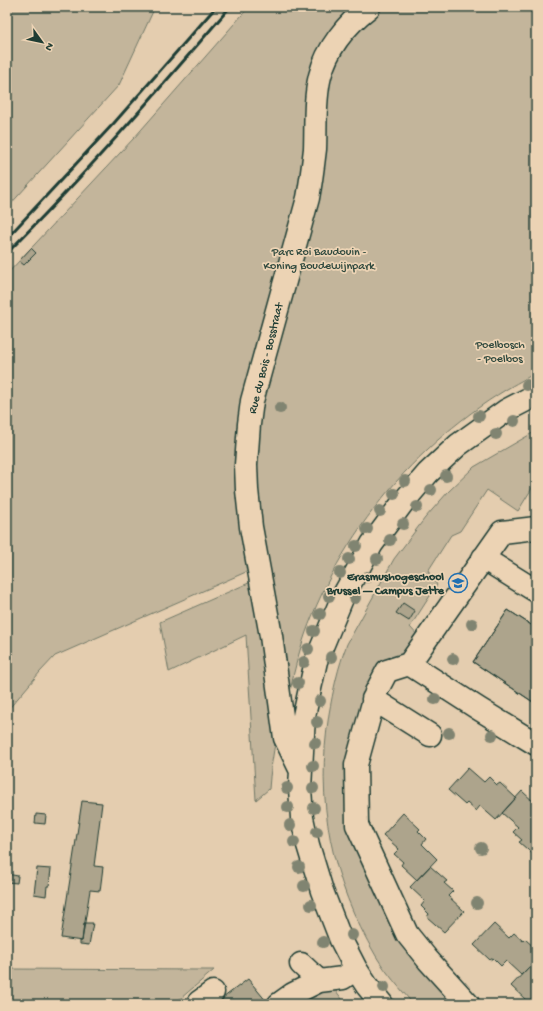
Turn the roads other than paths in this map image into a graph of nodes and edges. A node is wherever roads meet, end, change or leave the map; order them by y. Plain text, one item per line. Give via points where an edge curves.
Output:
1 (369, 7) edge
2 (536, 395) edge
3 (536, 528) edge
4 (483, 558) junction
5 (536, 591) edge
6 (409, 664) junction
7 (373, 699) junction
8 (430, 735) dead end
9 (536, 744) edge
10 (301, 771) junction
11 (301, 964) dead end
12 (356, 969) junction
13 (319, 981) junction
14 (279, 1004) edge
15 (382, 1004) edge
16 (468, 1004) edge

1 - 10 street, Rue du Bois - Bosstraat via 341,35 320,75 310,185 248,424 246,465 251,526 271,636 285,738
2 - 10 street via 507,410 458,445 428,473 372,544 342,596 316,660 304,716
3 - 4 street via 502,532
4 - 5 street
4 - 6 street
6 - 7 street via 387,671
6 - 9 street
7 - 8 street
7 - 16 street via 356,765 357,825 407,934
10 - 12 street via 302,818 308,845 330,914
11 - 13 street
12 - 13 street via 343,978
12 - 15 street
13 - 14 street

